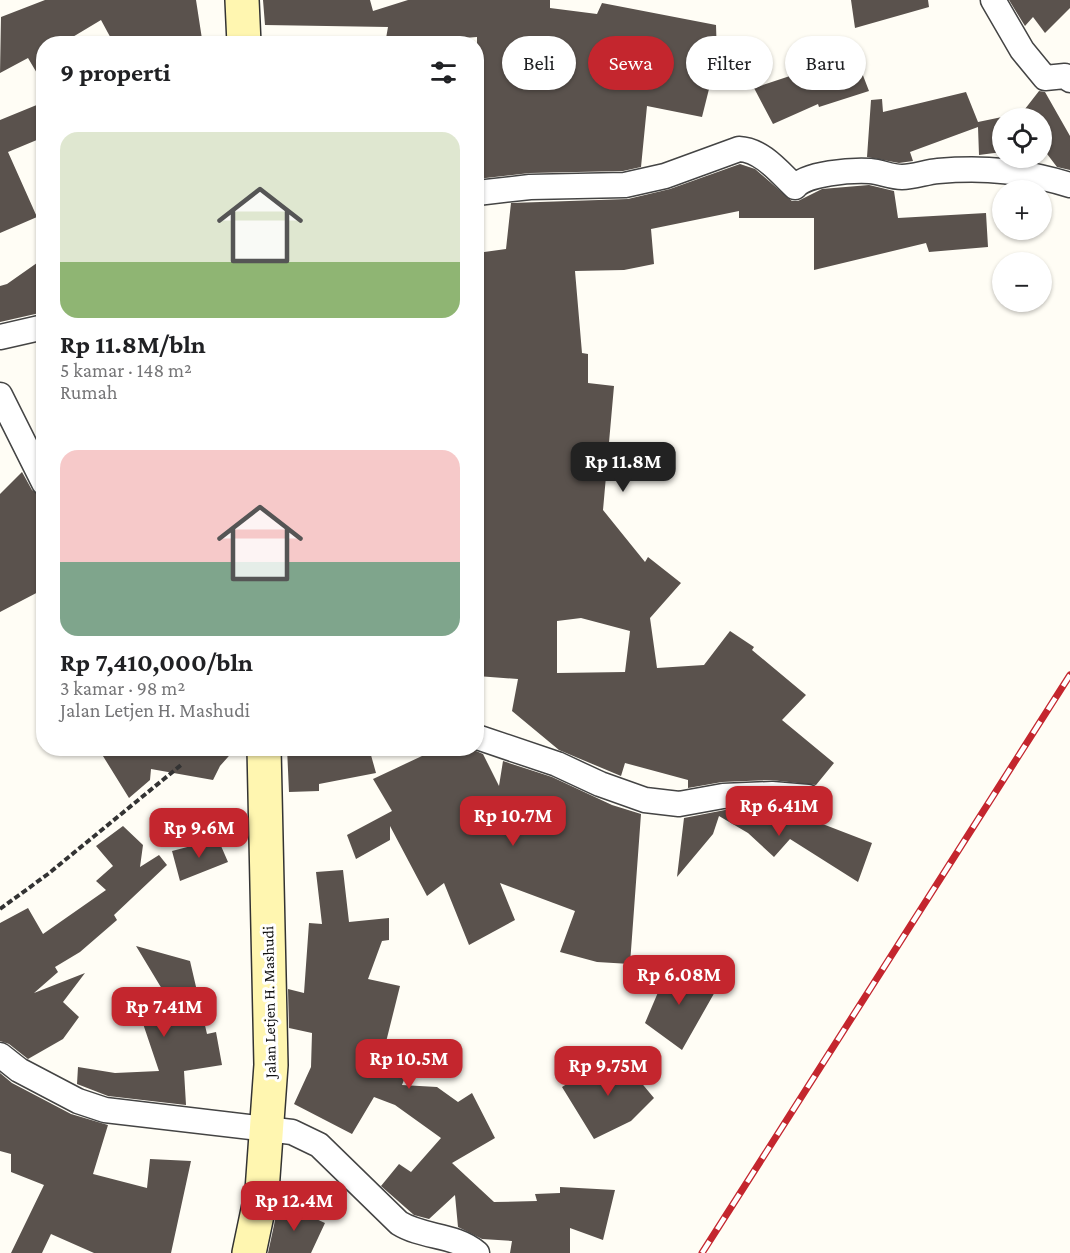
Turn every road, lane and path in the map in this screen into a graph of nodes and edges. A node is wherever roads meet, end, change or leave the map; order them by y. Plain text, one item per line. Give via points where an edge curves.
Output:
1 (242, 0) edge
2 (993, 0) edge
3 (244, 36) edge
4 (1070, 80) edge
5 (1070, 185) edge
6 (484, 192) edge
7 (36, 329) edge
8 (0, 337) edge
9 (0, 395) edge
10 (36, 467) edge
11 (484, 739) edge
12 (264, 756) edge
13 (181, 765) dead end
14 (808, 797) dead end
15 (0, 909) edge
16 (0, 1055) edge
17 (267, 1128) junction
18 (249, 1253) edge
19 (477, 1253) edge

1 - 3 main road
2 - 4 street via 1022,50 1045,78 1065,76
5 - 6 street via 1002,169 936,171 901,177 871,171 849,172 808,178 795,187 752,151 739,149 665,176 625,185
7 - 8 street
9 - 10 street
11 - 14 street via 645,800 679,804 723,796
12 - 17 main road, Jalan Letjen H. Mashudi via 271,1065
13 - 15 path
16 - 17 street via 18,1070 78,1101 105,1110
17 - 18 main road, Jalan Letjen H. Mashudi via 262,1191
17 - 19 street via 305,1136 319,1145 405,1227 454,1240

